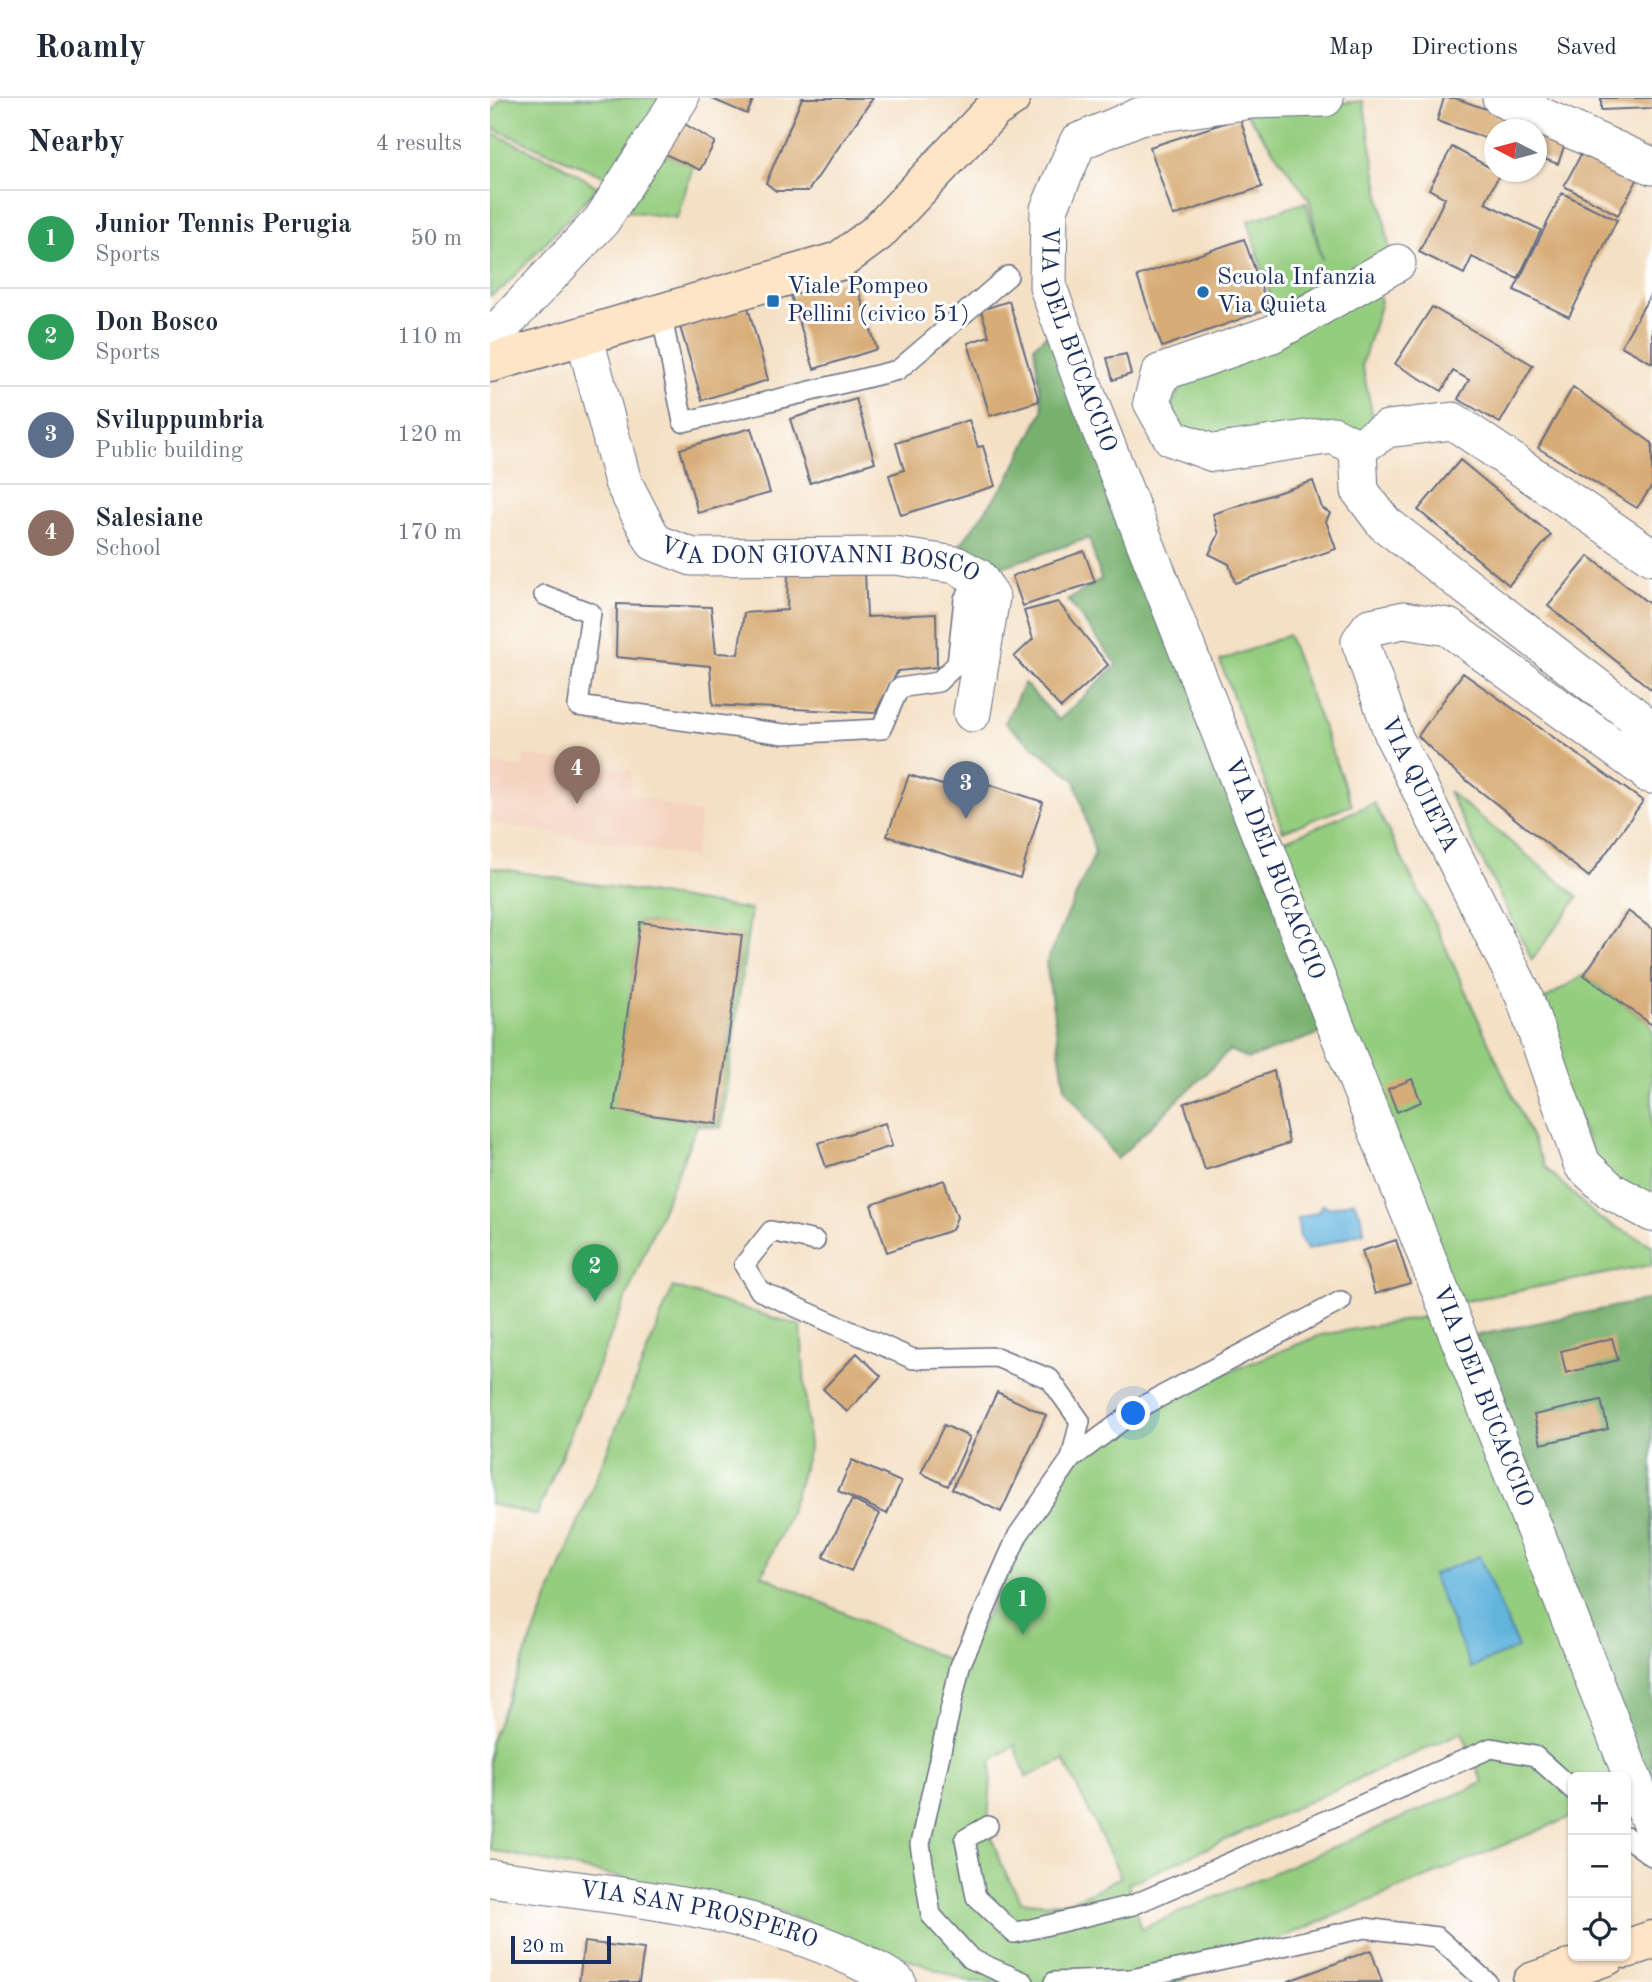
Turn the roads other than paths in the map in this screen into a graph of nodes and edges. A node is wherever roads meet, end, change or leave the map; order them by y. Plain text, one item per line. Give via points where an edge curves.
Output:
1 (680, 98) edge
2 (1011, 98) edge
3 (1325, 98) edge
4 (1501, 98) edge
5 (1652, 166) edge
6 (1397, 263) dead end
7 (1008, 276) dead end
8 (661, 312) junction
9 (584, 335) junction
10 (490, 339) edge
11 (490, 363) edge
12 (1358, 448) junction
13 (1652, 557) edge
14 (978, 577) junction
15 (544, 595) dead end
16 (972, 713) dead end
17 (1650, 775) edge
18 (1652, 1213) edge
19 (815, 1241) dead end
20 (1341, 1301) dead end
21 (1071, 1459) junction
22 (1568, 1786) edge
23 (988, 1826) dead end
24 (1652, 1827) edge
25 (1631, 1841) edge
26 (1652, 1856) edge
27 (490, 1878) edge
28 (1652, 1940) edge
29 (1631, 1947) edge
30 (1593, 1961) edge
31 (897, 1982) edge
32 (1024, 1982) edge
33 (1054, 1982) edge
34 (1486, 1982) edge
35 (1532, 1982) edge

1 - 10 street via 602,220
2 - 8 street via 994,109 877,233 839,261
3 - 24 street, VIA DEL BUCACCIO via 1252,100 1140,116 1078,142 1049,209 1048,286 1088,398
4 - 5 street
6 - 12 street via 1272,334 1160,373 1152,402 1172,438 1213,453 1333,435
7 - 8 lane via 898,370 683,422
8 - 9 street
9 - 11 street
9 - 14 street, VIA DON GIOVANNI BOSCO via 623,482 654,542 692,557 895,556 956,565
12 - 13 street via 1387,429 1453,421
12 - 17 street, VIA QUIETA via 1360,491 1384,523 1637,718
14 - 15 lane via 964,599 957,664 938,682 899,688 881,729 784,734 578,706 591,613
14 - 16 street, VIA DON GIOVANNI BOSCO via 991,597
17 - 18 street, VIA QUIETA via 1448,627 1404,620 1370,627 1360,641 1394,737 1524,996 1582,1164 1611,1191
19 - 21 lane via 771,1231 744,1265 761,1291 913,1359 996,1357 1050,1379 1080,1421
20 - 21 lane via 1153,1398
21 - 32 lane via 1018,1535 960,1666 920,1844 931,1915 971,1959
22 - 23 lane via 1535,1756 1491,1748 1133,1905 1014,1933 976,1898 965,1839
25 - 26 lane
27 - 31 street, VIA SAN PROSPERO via 688,1908 787,1931 870,1965
28 - 29 street
30 - 35 street
33 - 34 lane via 1132,1979 1365,1928 1437,1937

